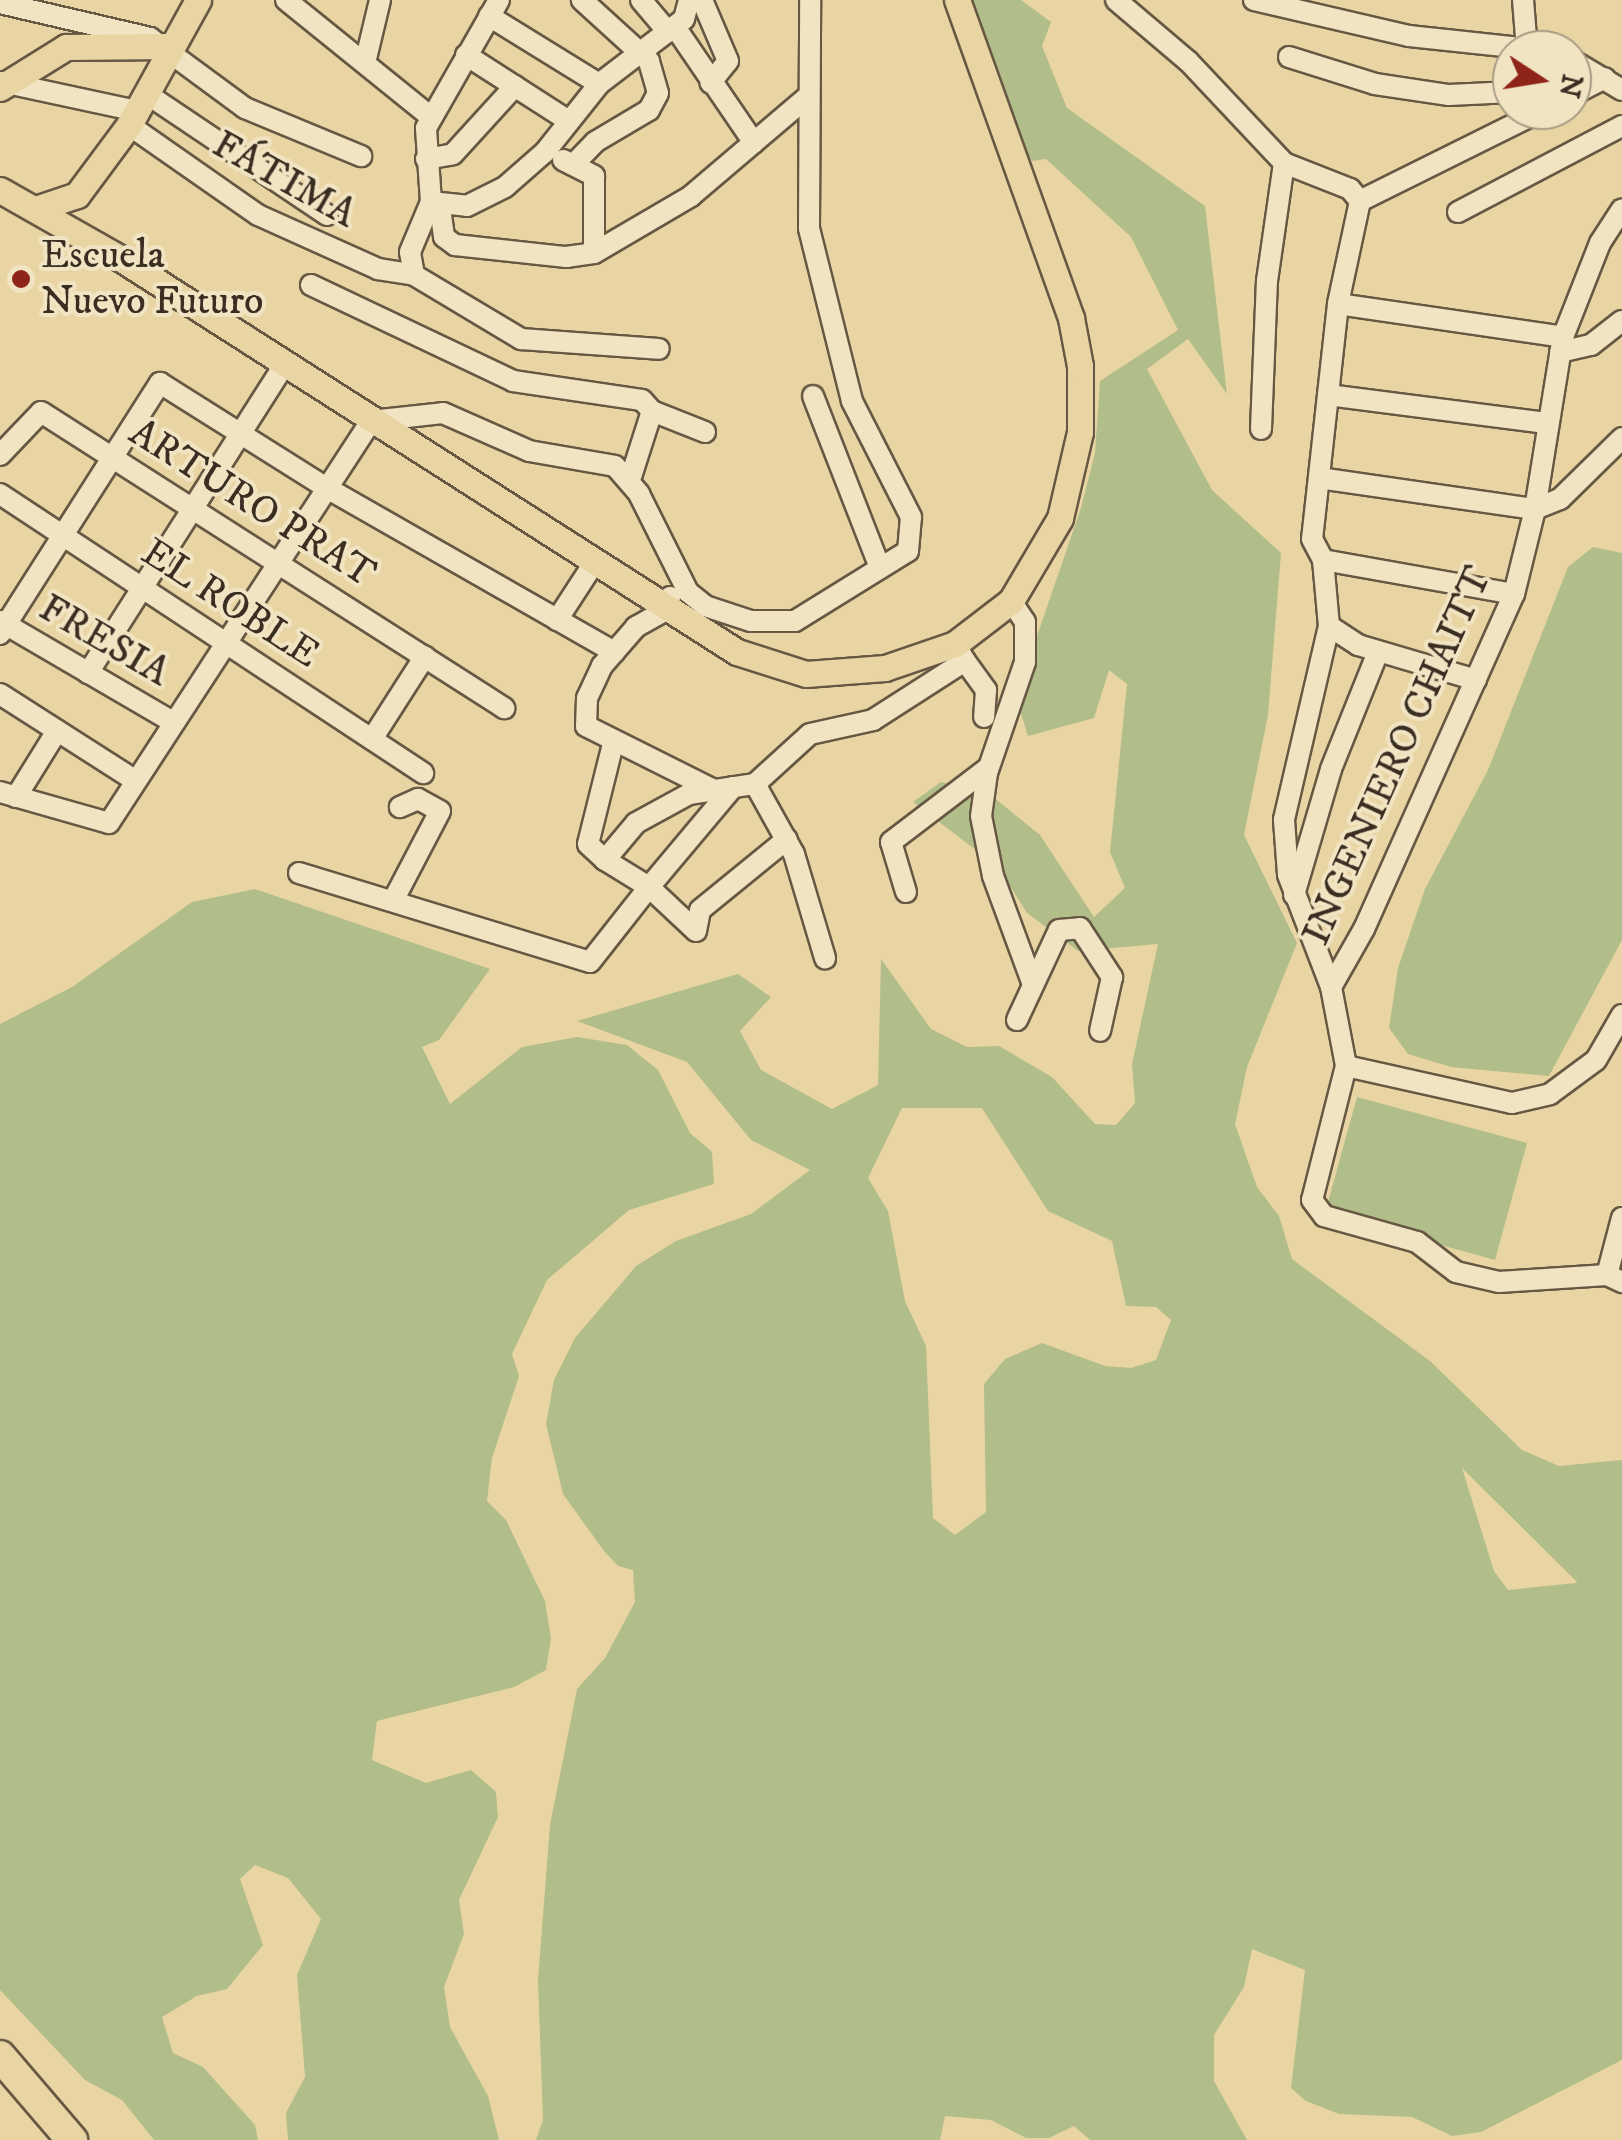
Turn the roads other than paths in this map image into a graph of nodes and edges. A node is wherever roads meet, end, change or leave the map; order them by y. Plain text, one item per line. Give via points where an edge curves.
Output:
1 (198, 0) edge
2 (286, 0) edge
3 (380, 0) edge
4 (582, 0) edge
5 (641, 0) edge
6 (694, 0) edge
7 (810, 0) edge
8 (957, 0) edge
9 (1116, 0) edge
10 (1254, 0) edge
11 (1523, 0) edge
12 (0, 3) edge
13 (494, 8) edge
14 (671, 29) junction
15 (1529, 30) edge
16 (1492, 45) edge
17 (169, 46) junction
18 (640, 52) junction
19 (466, 55) junction
20 (1289, 57) dead end
21 (365, 63) junction
22 (1592, 71) edge
23 (710, 82) junction
24 (2, 84) edge
25 (599, 84) junction
26 (1614, 84) edge
27 (515, 86) junction
28 (1492, 93) edge
29 (806, 98) junction
30 (138, 110) junction
31 (430, 116) junction
32 (569, 121) junction
33 (1622, 126) edge
34 (1500, 130) edge
35 (754, 143) junction
36 (546, 152) junction
37 (361, 156) dead end
38 (426, 159) junction
39 (1284, 163) junction
40 (573, 165) junction
41 (0, 190) edge
42 (77, 195) junction
43 (1360, 201) junction
44 (436, 205) junction
45 (38, 208) junction
46 (1622, 208) edge
47 (1458, 212) dead end
48 (328, 214) dead end
49 (82, 234) junction
50 (594, 253) junction
51 (414, 275) junction
52 (310, 285) dead end
53 (1338, 304) junction
54 (1622, 321) edge
55 (1561, 344) junction
56 (659, 349) dead end
57 (284, 364) junction
58 (1328, 395) junction
59 (813, 396) dead end
60 (652, 411) junction
61 (370, 421) junction
62 (1548, 423) junction
63 (1260, 430) dead end
64 (705, 432) dead end
65 (240, 434) junction
66 (1622, 438) edge
67 (0, 455) edge
68 (112, 458) junction
69 (1319, 478) junction
70 (630, 480) junction
71 (325, 487) junction
72 (0, 494) edge
73 (193, 508) junction
74 (1536, 509) junction
75 (60, 538) junction
76 (672, 559) junction
77 (278, 560) junction
78 (1323, 560) junction
79 (594, 562) junction
80 (879, 565) junction
81 (142, 586) junction
82 (1514, 594) junction
83 (1011, 601) junction
84 (668, 609) junction
85 (557, 620) junction
86 (1328, 626) junction
87 (2, 627) edge
88 (226, 640) junction
89 (614, 652) junction
90 (960, 652) junction
91 (1378, 652) junction
92 (425, 656) junction
93 (88, 672) junction
94 (1476, 680) junction
95 (0, 694) edge
96 (504, 708) dead end
97 (984, 716) dead end
98 (174, 722) junction
99 (57, 731) junction
100 (372, 739) junction
101 (613, 744) junction
102 (988, 768) junction
103 (422, 773) dead end
104 (136, 781) junction
105 (755, 784) junction
106 (723, 788) junction
107 (8, 795) edge
108 (400, 807) dead end
109 (787, 839) junction
110 (606, 860) junction
111 (299, 873) dead end
112 (649, 887) junction
113 (906, 892) dead end
114 (1294, 895) junction
115 (394, 899) junction
116 (824, 958) dead end
117 (1032, 982) junction
118 (1331, 987) junction
119 (1622, 1015) edge
120 (1017, 1020) dead end
121 (1100, 1031) dead end
122 (1346, 1066) junction
123 (1622, 1221) edge
124 (1614, 1278) edge
125 (0, 2056) edge
126 (0, 2084) edge
127 (48, 2140) edge
128 (72, 2140) edge

1 - 17 main road
2 - 21 street
3 - 21 street
4 - 18 street
5 - 14 street
6 - 14 street
6 - 23 street via 728,61
7 - 29 street
8 - 83 main road via 1065,298 1080,366 1080,432 1067,498 1042,555
9 - 39 street via 1188,61
10 - 16 street via 1409,36
11 - 15 street
12 - 17 street
13 - 19 street
13 - 25 street
14 - 18 street
14 - 23 street
17 - 24 main road via 74,45
17 - 30 main road
17 - 37 street via 245,108
18 - 25 street
18 - 40 street via 656,76 655,103
19 - 27 street
19 - 31 street
20 - 28 street via 1375,84 1449,95
21 - 31 street
22 - 26 street
23 - 35 street
24 - 30 street
25 - 32 street
27 - 32 street
27 - 38 street via 453,154
29 - 35 street
29 - 80 street via 812,239 852,401 903,494 914,540 905,554
30 - 42 main road
30 - 48 street
30 - 51 street, FÁTIMA via 258,215 378,269
31 - 38 street
32 - 36 street
33 - 47 street
34 - 43 street
35 - 50 street via 691,196
36 - 40 street
36 - 44 street via 488,198
38 - 44 street
39 - 43 street via 1350,188
39 - 63 street via 1267,281
40 - 50 street via 594,176
41 - 45 main road
42 - 45 main road
42 - 49 main road
43 - 53 street
44 - 50 street via 444,237 454,245 566,257
44 - 51 street via 410,252
45 - 49 main road
46 - 55 street, INGENIERO CHAITT via 1600,243
49 - 57 main road
51 - 56 street, FÁTIMA via 513,336
52 - 60 street via 523,385 634,398
53 - 55 street
53 - 58 street
54 - 55 street via 1590,344
55 - 62 street, INGENIERO CHAITT
57 - 61 main road
57 - 65 street
58 - 62 street
58 - 69 street
59 - 80 street
60 - 64 street
60 - 70 street
61 - 70 street via 452,415 516,446 608,463
61 - 71 street
61 - 79 main road
62 - 74 street, INGENIERO CHAITT
65 - 68 street via 160,383
65 - 71 street
65 - 73 street
66 - 74 street via 1560,499
67 - 68 street, ARTURO PRAT via 40,412
68 - 73 street, ARTURO PRAT
68 - 75 street
69 - 74 street
69 - 78 street via 1312,539
70 - 76 street
71 - 77 street
71 - 85 street
72 - 75 street, EL ROBLE
73 - 77 street, ARTURO PRAT
73 - 81 street
74 - 82 street, INGENIERO CHAITT
75 - 81 street, EL ROBLE
75 - 87 street
76 - 80 street via 696,600 777,624 819,609
76 - 84 street
77 - 88 street
77 - 92 street, ARTURO PRAT
78 - 82 street
78 - 86 street
79 - 84 main road
79 - 85 street
81 - 88 street, EL ROBLE
81 - 93 street
82 - 94 street, INGENIERO CHAITT
83 - 90 main road
83 - 102 street via 1024,622 1025,662
84 - 89 street via 636,627
84 - 90 main road via 750,658 806,674 885,668
85 - 89 street
86 - 91 street
86 - 114 street via 1284,820
87 - 93 street, FRESIA
88 - 98 street
88 - 100 street, EL ROBLE
89 - 101 street via 584,713 586,726
90 - 97 street via 986,690
90 - 105 street via 873,720 810,734
91 - 94 street
91 - 114 street via 1331,768
92 - 96 street, ARTURO PRAT
92 - 100 street
93 - 98 street, FRESIA
94 - 118 street, INGENIERO CHAITT via 1364,929
95 - 99 street
98 - 104 street
99 - 104 street
99 - 107 street
100 - 103 street, EL ROBLE
101 - 106 street
101 - 110 street via 588,844
102 - 113 street via 891,842
102 - 117 street via 981,816 993,876
104 - 107 street via 109,823
105 - 106 street
105 - 109 street
106 - 110 street via 689,794 636,824
106 - 112 street
108 - 115 street via 418,800 440,811
109 - 112 street via 693,915
109 - 116 street via 815,912
110 - 112 street
111 - 115 street
112 - 115 street via 590,962
114 - 118 street
117 - 120 street
117 - 121 street via 1059,930 1087,932 1113,983
118 - 122 street
119 - 122 street via 1596,1060 1550,1094 1512,1103
122 - 124 street via 1312,1200 1324,1216 1417,1242 1456,1272 1500,1282
123 - 124 street
125 - 128 highway
126 - 127 highway

